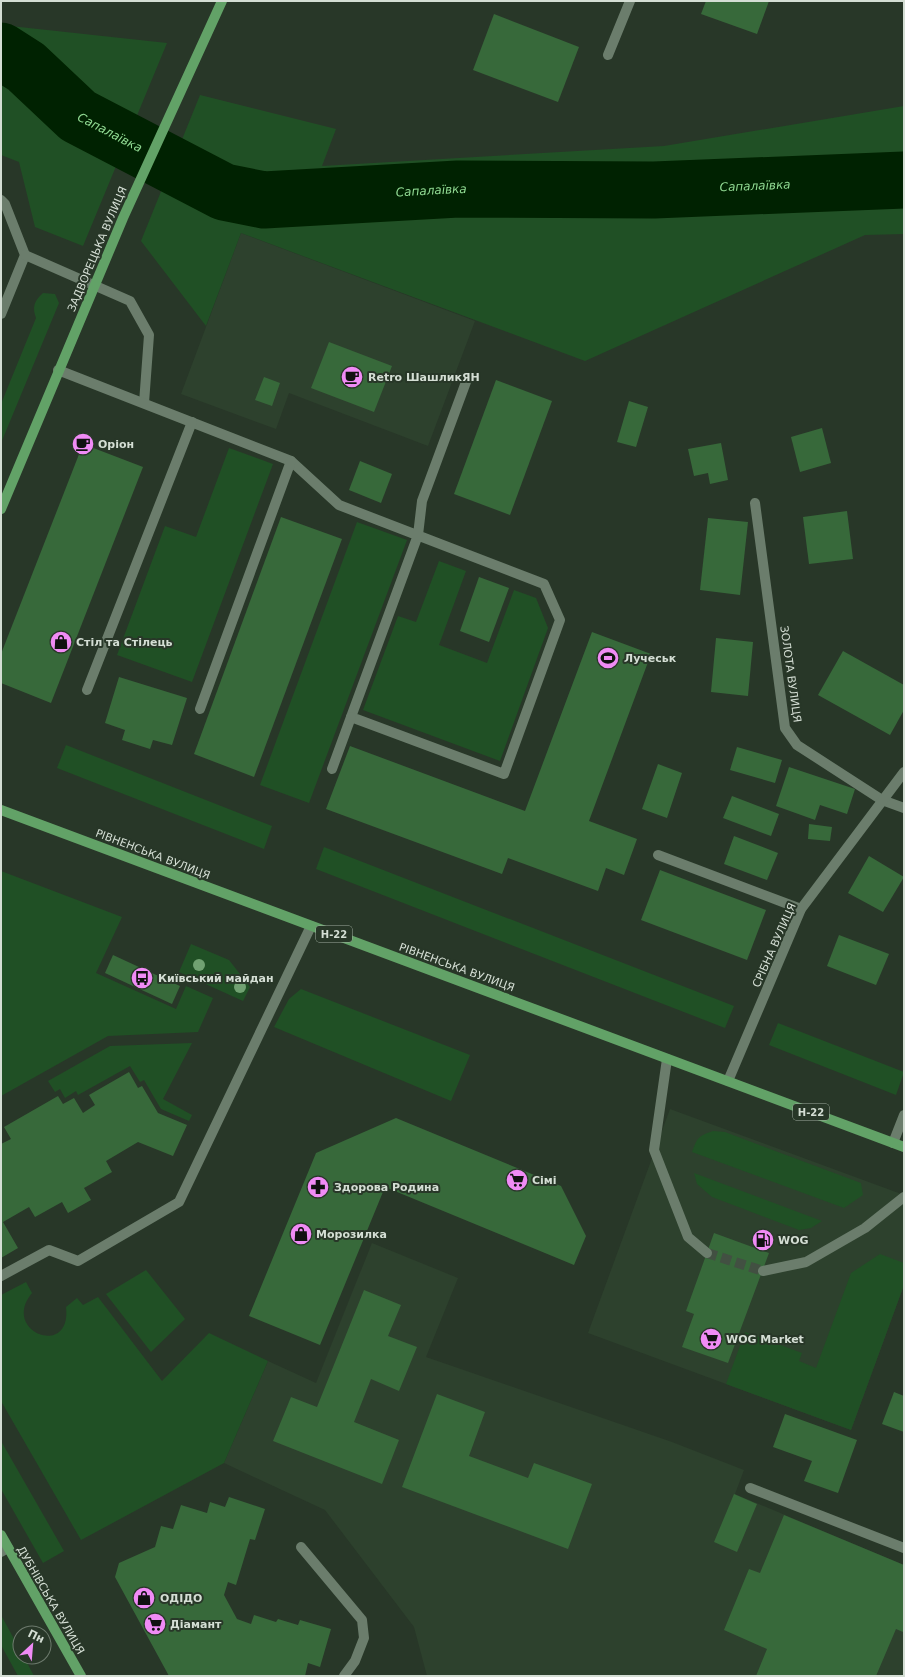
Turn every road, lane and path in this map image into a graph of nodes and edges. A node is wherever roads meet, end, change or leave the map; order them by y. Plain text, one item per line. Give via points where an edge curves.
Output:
1 (222, 1) edge
2 (630, 1) edge
3 (608, 55) dead end
4 (1, 200) edge
5 (25, 255) junction
6 (95, 284) junction
7 (1, 314) edge
8 (58, 370) junction
9 (466, 382) dead end
10 (144, 403) junction
11 (192, 422) junction
12 (291, 461) junction
13 (755, 503) dead end
14 (1, 510) edge
15 (418, 535) junction
16 (87, 690) dead end
17 (200, 709) dead end
18 (351, 717) junction
19 (332, 769) dead end
20 (904, 772) edge
21 (882, 800) junction
22 (904, 808) edge
23 (1, 810) edge
24 (658, 855) dead end
25 (800, 909) junction
26 (311, 926) junction
27 (667, 1059) junction
28 (728, 1081) junction
29 (904, 1115) edge
30 (893, 1143) junction
31 (904, 1147) edge
32 (904, 1197) edge
33 (707, 1253) tunnel mouth
34 (763, 1271) tunnel mouth
35 (1, 1276) edge
36 (750, 1488) dead end
37 (1, 1535) edge
38 (301, 1547) dead end
39 (904, 1548) edge
40 (5, 1550) edge
41 (81, 1676) edge
42 (344, 1676) edge

1 - 6 main road, ЗАДВОРЕЦЬКА ВУЛИЦЯ
2 - 3 street
4 - 5 street via 5,204
5 - 6 street
5 - 7 street
6 - 8 main road, ЗАДВОРЕЦЬКА ВУЛИЦЯ
6 - 10 street via 130,300 149,334
8 - 10 street
8 - 14 main road, ЗАДВОРЕЦЬКА ВУЛИЦЯ
9 - 15 street via 422,502
10 - 11 street
11 - 12 street
11 - 16 street
12 - 15 street via 339,505
12 - 17 street
13 - 21 street, ЗОЛОТА ВУЛИЦЯ via 785,728 797,745
15 - 18 street
15 - 18 street via 544,584 560,620 504,774
18 - 19 street
20 - 21 street, СРІБНА ВУЛИЦЯ
21 - 22 street, ЗОЛОТА ВУЛИЦЯ
21 - 25 street, СРІБНА ВУЛИЦЯ
23 - 26 main road, РІВНЕНСЬКА ВУЛИЦЯ / Н-22
24 - 25 street
25 - 28 street, СРІБНА ВУЛИЦЯ
26 - 27 main road, РІВНЕНСЬКА ВУЛИЦЯ / Н-22
26 - 35 street via 179,1202 78,1261 49,1250
27 - 28 main road, РІВНЕНСЬКА ВУЛИЦЯ / Н-22
27 - 33 street via 654,1150 688,1237
28 - 30 main road, РІВНЕНСЬКА ВУЛИЦЯ / Н-22
29 - 30 street
30 - 31 main road, РІВНЕНСЬКА ВУЛИЦЯ / Н-22
32 - 34 street via 864,1228 806,1262
36 - 39 street
37 - 40 main road, ДУБНІВСЬКА ВУЛИЦЯ
38 - 42 street via 362,1620 364,1638 355,1661
40 - 41 main road, ДУБНІВСЬКА ВУЛИЦЯ

